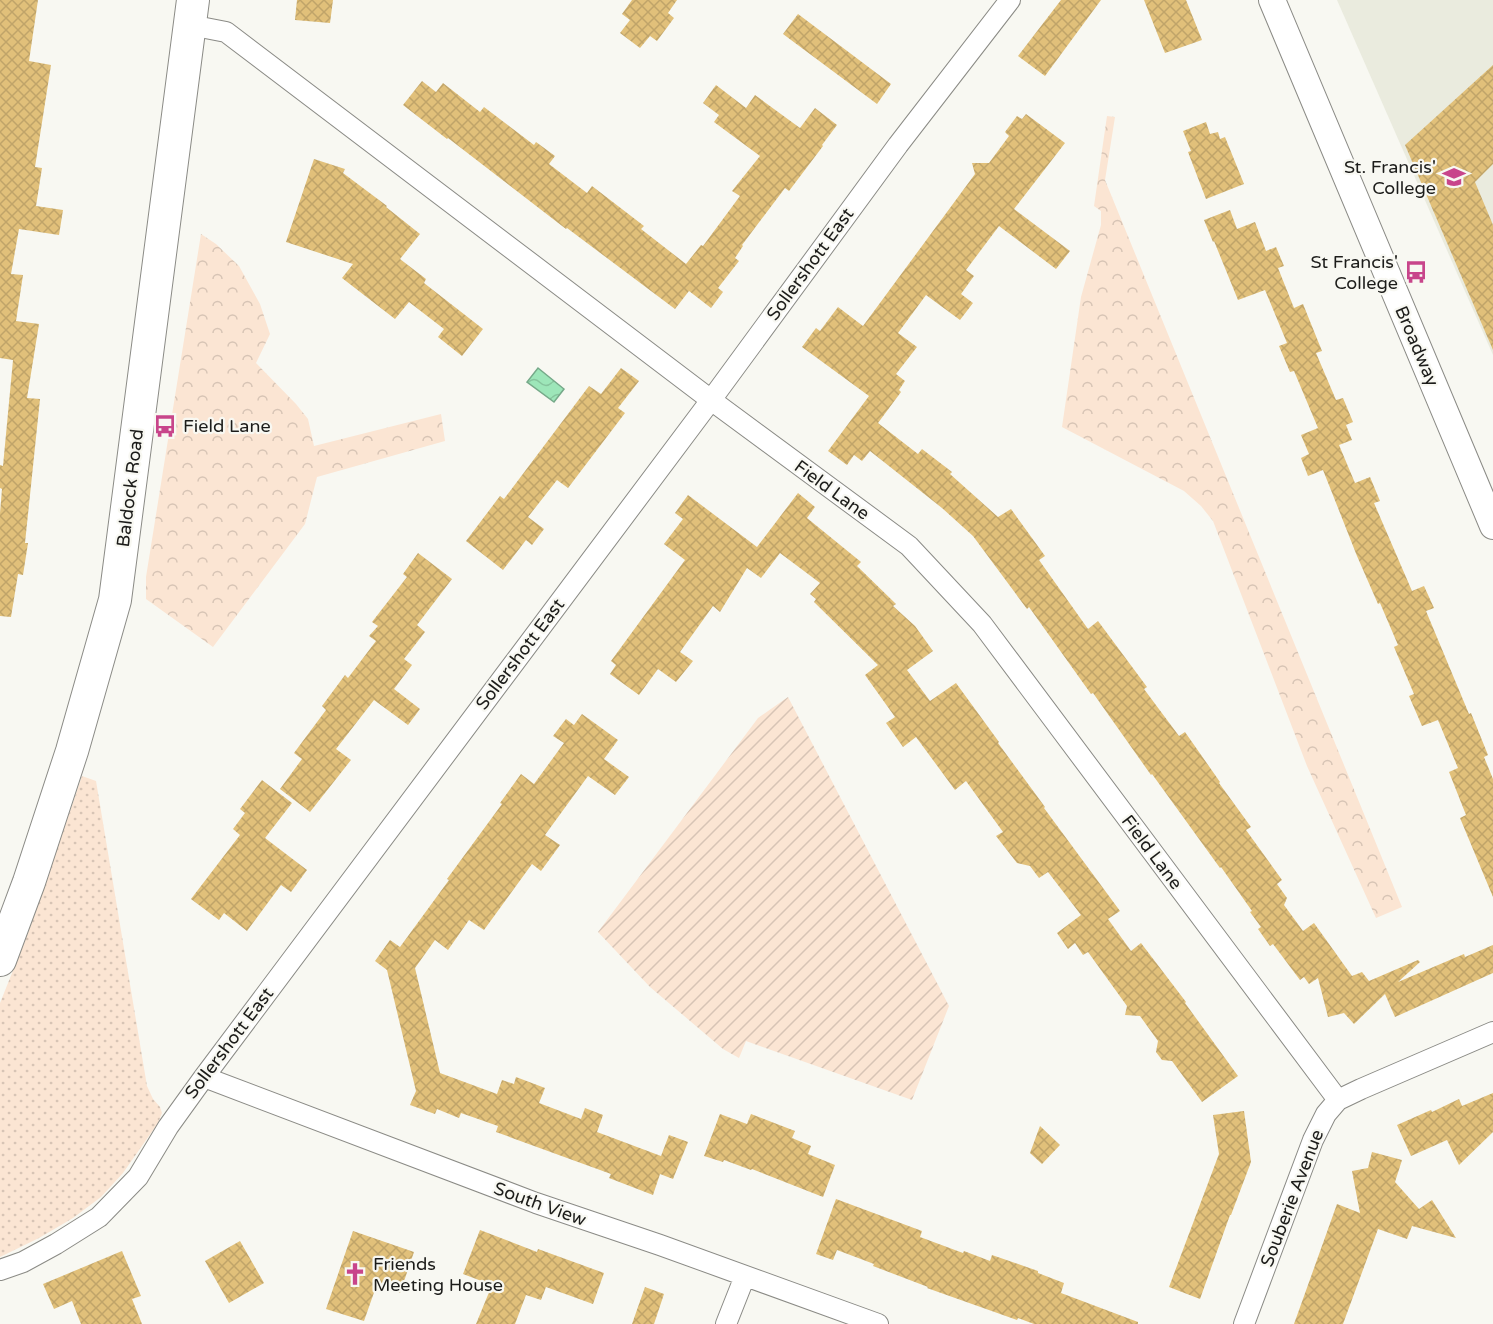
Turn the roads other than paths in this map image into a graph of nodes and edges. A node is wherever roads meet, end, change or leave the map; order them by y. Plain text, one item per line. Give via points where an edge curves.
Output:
1 (1010, 0) edge
2 (1272, 0) edge
3 (192, 12) edge
4 (711, 400) junction
5 (1493, 526) edge
6 (0, 960) edge
7 (1493, 1032) edge
8 (204, 1077) junction
9 (1338, 1100) junction
10 (0, 1270) edge
11 (746, 1276) junction
12 (726, 1324) edge
13 (879, 1324) edge
14 (1244, 1324) edge

1 - 4 street, Sollershott East
2 - 5 street, Broadway
3 - 4 street, Field Lane via 226,32
3 - 6 main road, Baldock Road via 115,600 72,752
4 - 8 street, Sollershott East
4 - 9 street, Field Lane via 909,546 982,624
7 - 9 street, Souberie Avenue
8 - 10 street, Sollershott East via 138,1177 99,1216 56,1244
8 - 11 street, South View via 536,1203
9 - 14 street, Souberie Avenue via 1313,1140
11 - 12 street
11 - 13 street, South View

